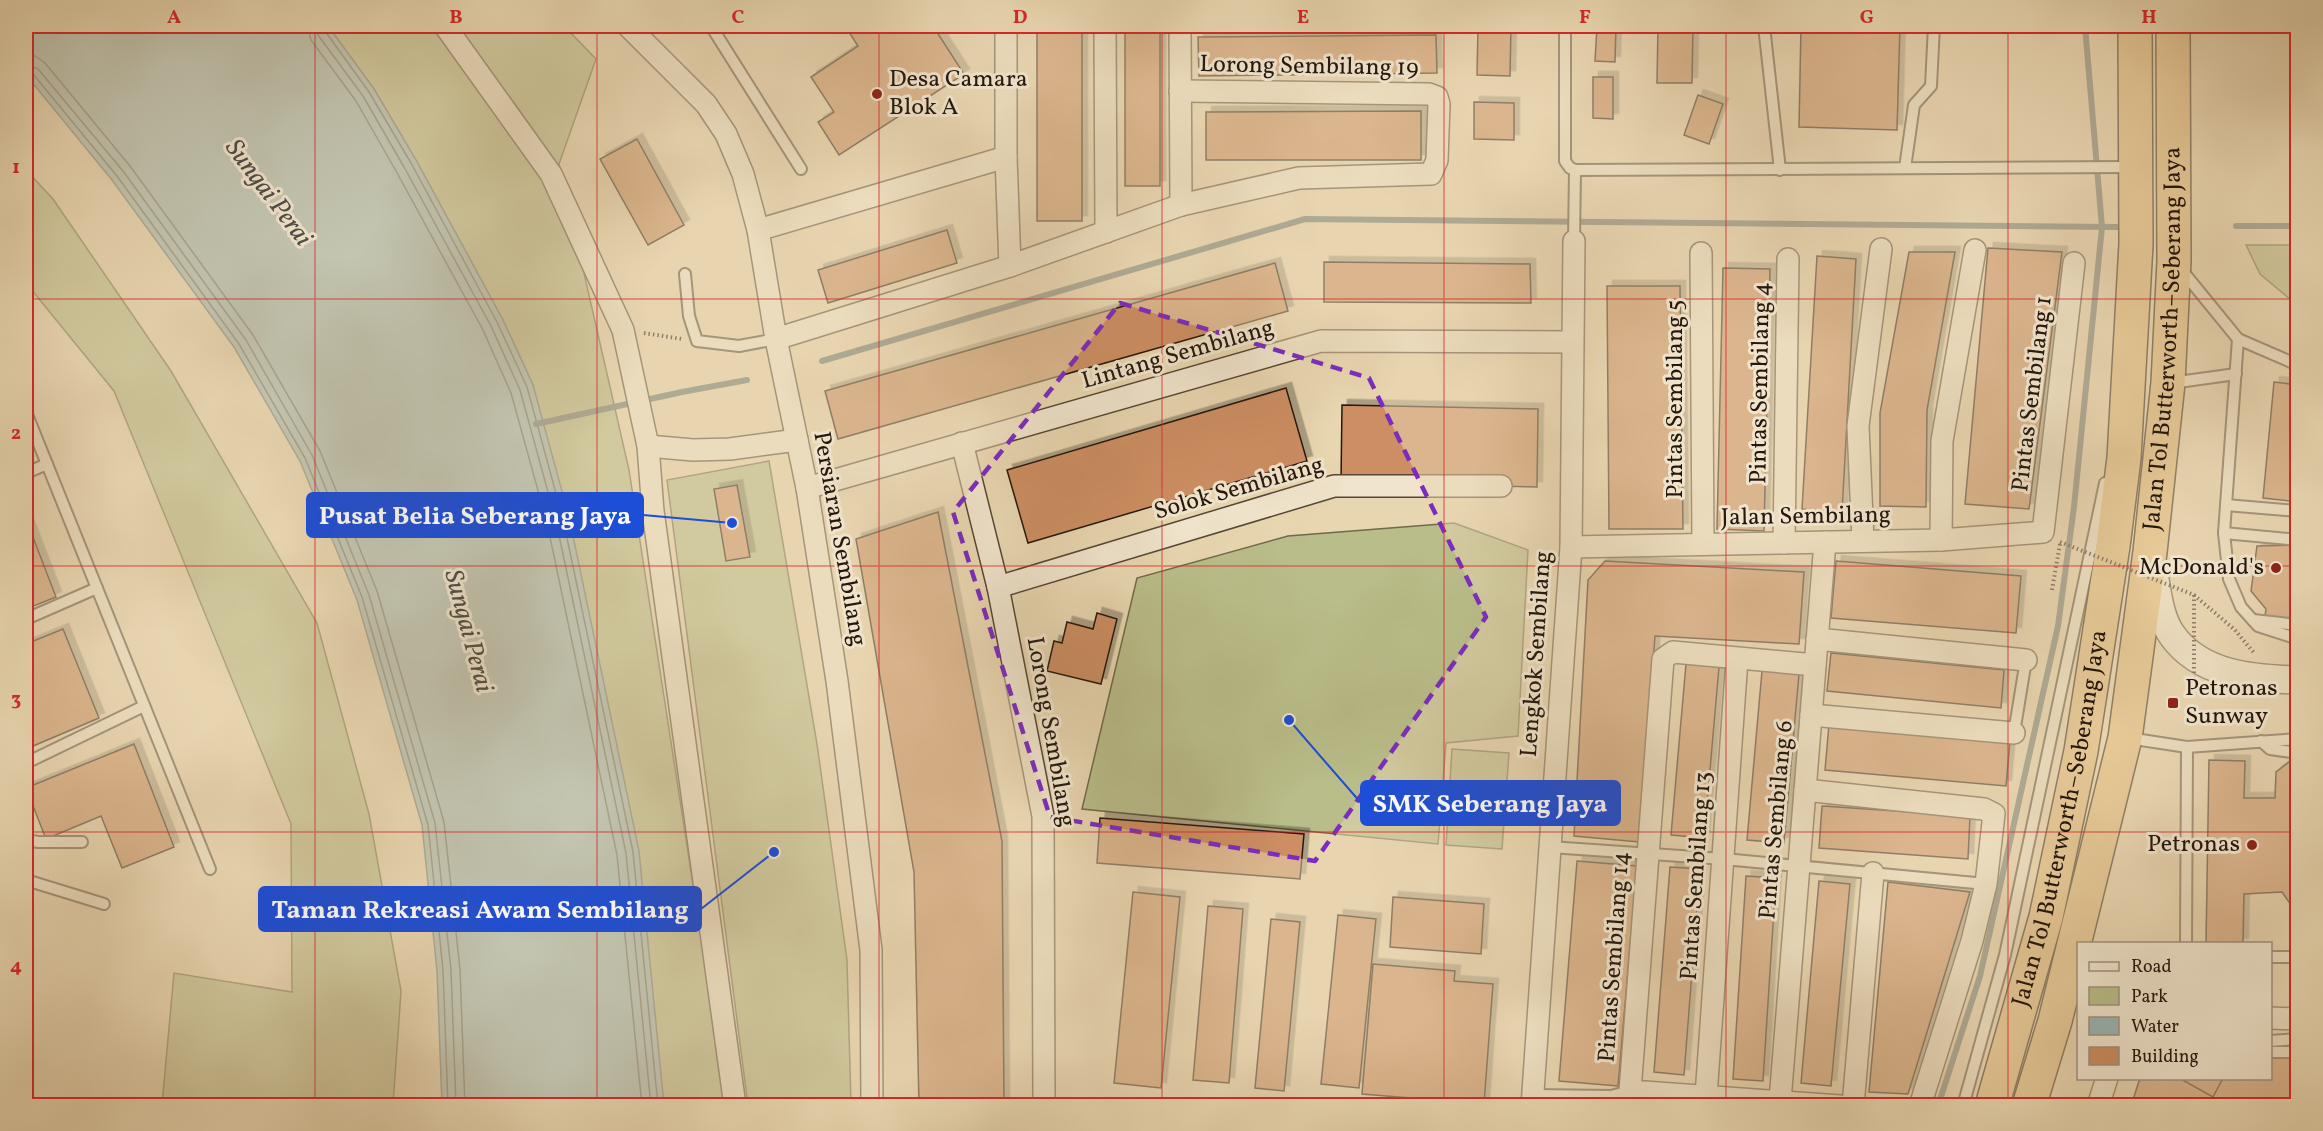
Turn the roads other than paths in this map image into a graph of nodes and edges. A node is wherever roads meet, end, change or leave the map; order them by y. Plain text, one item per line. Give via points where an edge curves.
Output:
1 (445, 26) edge
2 (628, 26) edge
3 (711, 26) edge
4 (1005, 26) edge
5 (1105, 26) edge
6 (1180, 26) edge
7 (1564, 26) edge
8 (1764, 26) edge
9 (1934, 26) edge
10 (2135, 26) edge
11 (2173, 26) edge
12 (2185, 26) edge
13 (2174, 90) junction
14 (1180, 91) junction
15 (1006, 157) junction
16 (2125, 167) junction
17 (1905, 168) junction
18 (801, 169) dead end
19 (1575, 170) junction
20 (1780, 170) junction
21 (1181, 205) junction
22 (758, 230) junction
23 (1107, 232) junction
24 (1574, 241) joint
25 (1881, 249) dead end
26 (1975, 250) dead end
27 (1701, 254) dead end
28 (1788, 259) dead end
29 (2175, 261) junction
30 (2074, 263) dead end
31 (1010, 266) junction
32 (685, 274) dead end
33 (776, 339) junction
34 (2238, 339) junction
35 (1572, 342) junction
36 (2298, 365) edge
37 (2130, 367) junction
38 (2235, 374) junction
39 (2168, 384) junction
40 (26, 412) edge
41 (797, 440) junction
42 (962, 443) junction
43 (648, 446) junction
44 (2113, 448) dead end
45 (47, 464) junction
46 (2108, 471) dead end
47 (26, 473) edge
48 (1501, 486) dead end
49 (807, 488) junction
50 (2226, 505) junction
51 (2298, 511) edge
52 (2043, 532) joint
53 (2224, 533) junction
54 (1941, 540) junction
55 (2298, 540) edge
56 (1863, 541) junction
57 (1825, 542) junction
58 (1784, 543) junction
59 (1702, 544) junction
60 (1571, 547) junction
61 (2150, 552) junction
62 (998, 586) junction
63 (97, 588) junction
64 (26, 619) edge
65 (2252, 620) junction
66 (2298, 626) edge
67 (1817, 639) junction
68 (2298, 639) edge
69 (1737, 659) junction
70 (2026, 660) joint
71 (1815, 665) junction
72 (2298, 680) edge
73 (144, 706) junction
74 (1811, 715) junction
75 (2014, 733) joint
76 (2125, 738) junction
77 (2298, 739) edge
78 (2261, 741) junction
79 (2187, 747) junction
80 (2298, 753) edge
81 (26, 763) edge
82 (1805, 790) junction
83 (26, 840) edge
84 (82, 842) dead end
85 (1550, 847) junction
86 (1648, 854) junction
87 (1724, 859) junction
88 (1799, 866) junction
89 (210, 869) dead end
90 (1873, 873) junction
91 (26, 880) edge
92 (1986, 884) junction
93 (104, 904) dead end
94 (2079, 942) edge
95 (2186, 942) edge
96 (2272, 957) edge
97 (2298, 957) edge
98 (2074, 965) edge
99 (2272, 1018) edge
100 (2298, 1019) edge
101 (2298, 1039) edge
102 (2272, 1041) edge
103 (2272, 1052) edge
104 (2298, 1052) edge
105 (2106, 1080) edge
106 (1630, 1091) junction
107 (1706, 1096) junction
108 (1532, 1100) edge
109 (1780, 1101) junction
110 (735, 1106) edge
111 (872, 1106) edge
112 (1044, 1106) edge
113 (1840, 1106) edge
114 (1853, 1106) edge
115 (1920, 1106) edge
116 (1963, 1106) edge
117 (1992, 1106) edge
118 (2029, 1106) edge
119 (2098, 1106) edge

1 - 43 street via 551,174 623,330
2 - 22 street, Persiaran Sembilang via 706,104 726,134 743,174
3 - 18 lane
4 - 15 street
5 - 23 street
6 - 14 street
7 - 19 lane via 1565,161
8 - 20 lane
9 - 17 lane via 1931,86 1914,105
10 - 16 highway, Jalan Tol Butterworth–Seberang Jaya
11 - 13 highway, Jalan Tol Butterworth–Seberang Jaya
12 - 13 street
13 - 29 highway, Jalan Tol Butterworth–Seberang Jaya
14 - 21 street
14 - 21 street, Lorong Sembilang 19 via 1417,94 1437,97 1439,104 1437,160 1431,174 1299,178
15 - 22 street
15 - 31 street
16 - 17 lane
16 - 37 highway, Jalan Tol Butterworth–Seberang Jaya via 2136,244
17 - 20 lane
19 - 20 lane
19 - 24 lane
21 - 23 street
22 - 33 street, Persiaran Sembilang
23 - 31 street
24 - 35 street, Lengkok Sembilang
25 - 56 street via 1858,426
26 - 54 street via 1942,441
27 - 59 street, Pintas Sembilang 5
28 - 58 street, Pintas Sembilang 4
29 - 34 lane
29 - 39 highway, Jalan Tol Butterworth–Seberang Jaya
30 - 52 street, Pintas Sembilang 1
31 - 33 street
32 - 33 lane via 688,316 697,341 739,346
33 - 41 street, Persiaran Sembilang
34 - 36 lane
34 - 38 lane
35 - 42 street, Lintang Sembilang via 1322,341
35 - 60 street, Lengkok Sembilang
37 - 44 lane
37 - 117 highway, Jalan Tol Butterworth–Seberang Jaya via 2113,546 2080,751 2046,917
38 - 39 lane
38 - 50 lane
39 - 61 highway, Jalan Tol Butterworth–Seberang Jaya
40 - 45 lane
41 - 43 street via 721,449
41 - 49 street, Persiaran Sembilang
42 - 49 street, Lintang Sembilang
42 - 62 street, Lorong Sembilang
43 - 110 street via 654,523
45 - 47 lane
45 - 63 lane
46 - 116 lane via 2005,955
48 - 62 street, Solok Sembilang via 1334,486
49 - 111 street, Persiaran Sembilang via 837,681 871,950
50 - 51 lane
50 - 53 lane
52 - 54 street, Jalan Sembilang
53 - 55 lane
53 - 65 lane via 2229,579 2241,607
54 - 56 street, Jalan Sembilang
56 - 57 street, Jalan Sembilang
57 - 58 street, Jalan Sembilang
57 - 67 street, Pintas Sembilang 6
58 - 59 street, Jalan Sembilang
59 - 60 street, Jalan Sembilang
60 - 85 street, Lengkok Sembilang
61 - 72 street via 2161,608 2171,634 2186,649 2208,665 2230,674
61 - 76 highway, Jalan Tol Butterworth–Seberang Jaya
62 - 112 street, Lorong Sembilang via 1042,816
63 - 64 lane
63 - 73 lane
65 - 66 lane
65 - 68 lane via 2258,626
67 - 70 street
67 - 71 street, Pintas Sembilang 6
69 - 71 street, Pintas Sembilang 14
69 - 86 street, Pintas Sembilang 14 via 1673,652 1663,659
69 - 87 street, Pintas Sembilang 13
70 - 75 lane
71 - 74 street, Pintas Sembilang 6
73 - 81 lane
73 - 89 lane
74 - 75 street
74 - 82 street, Pintas Sembilang 6
76 - 79 lane
76 - 94 highway, Jalan Tol Butterworth–Seberang Jaya
77 - 78 lane
78 - 79 lane
78 - 80 lane via 2270,749
79 - 95 lane
82 - 88 street, Pintas Sembilang 6
82 - 92 street via 1984,809 1994,814
83 - 84 lane
85 - 86 lane
85 - 108 street, Lengkok Sembilang
86 - 87 lane
86 - 106 street, Pintas Sembilang 14
87 - 88 lane
87 - 107 street, Pintas Sembilang 13
88 - 90 lane
88 - 109 street, Pintas Sembilang 6
90 - 92 lane
90 - 114 street
91 - 93 lane
92 - 115 street
96 - 97 lane
98 - 118 highway, Jalan Tol Butterworth–Seberang Jaya
99 - 100 street
101 - 102 lane
103 - 104 lane
105 - 119 street
106 - 107 street
106 - 108 lane via 1611,1096
107 - 109 street
109 - 113 street

